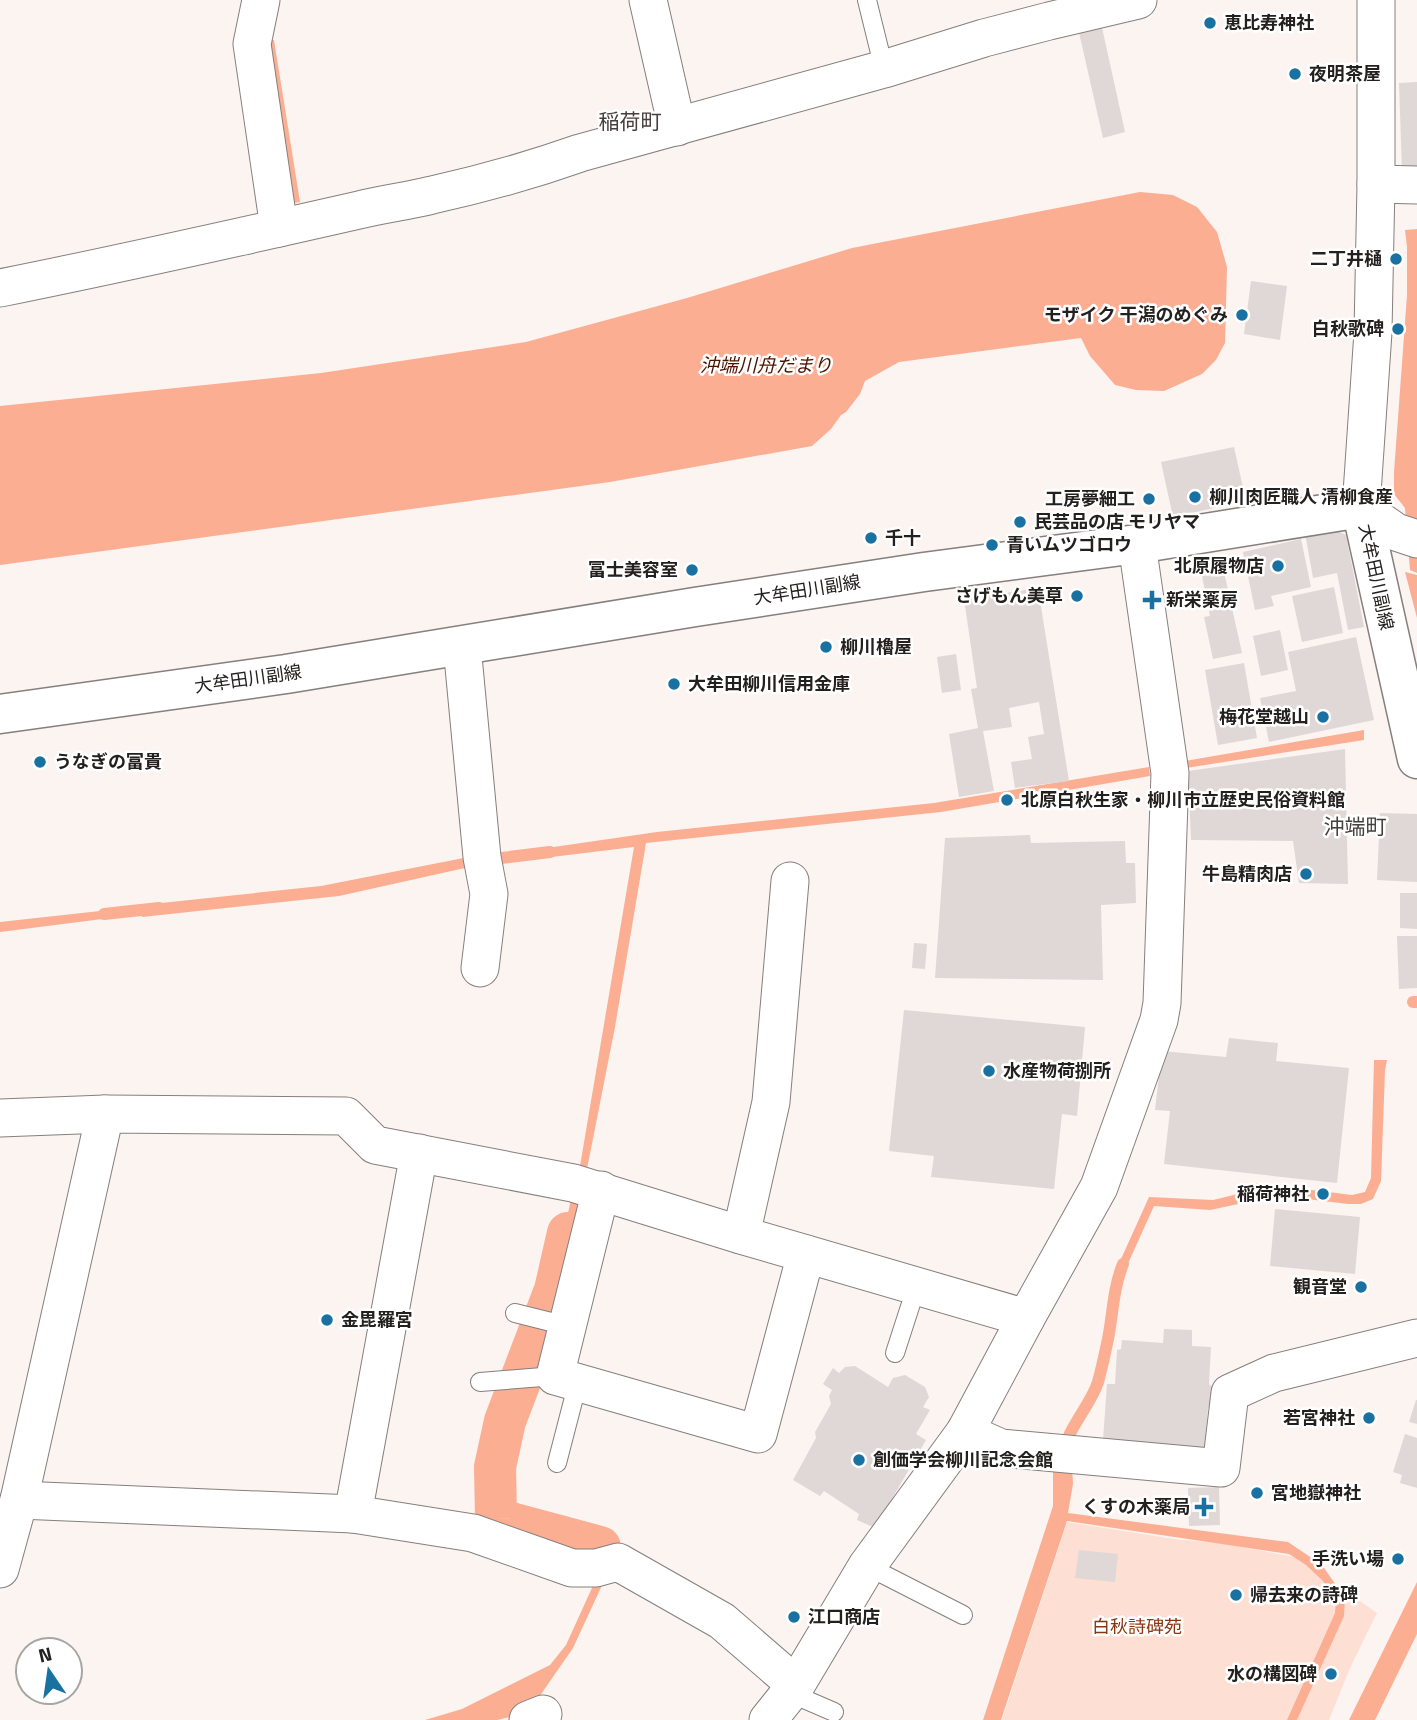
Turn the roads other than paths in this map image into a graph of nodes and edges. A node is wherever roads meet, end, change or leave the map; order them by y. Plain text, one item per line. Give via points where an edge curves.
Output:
1 (261, 0) edge
2 (648, 0) edge
3 (867, 0) edge
4 (1138, 0) edge
5 (1376, 0) edge
6 (884, 69) junction
7 (677, 127) junction
8 (1377, 184) junction
9 (1417, 185) edge
10 (279, 228) junction
11 (0, 288) edge
12 (1361, 508) junction
13 (1406, 536) edge
14 (1138, 544) junction
15 (462, 646) junction
16 (0, 713) edge
17 (1417, 759) edge
18 (790, 881) dead end
19 (480, 968) dead end
20 (104, 1114) junction
21 (0, 1118) edge
22 (419, 1153) junction
23 (587, 1186) junction
24 (741, 1235) junction
25 (806, 1254) junction
26 (917, 1285) junction
27 (515, 1312) dead end
28 (1026, 1318) junction
29 (567, 1326) junction
30 (1417, 1338) edge
31 (895, 1353) dead end
32 (566, 1379) junction
33 (480, 1382) dead end
34 (965, 1432) junction
35 (557, 1463) dead end
36 (11, 1511) edge
37 (353, 1514) junction
38 (867, 1566) junction
39 (0, 1569) edge
40 (963, 1615) dead end
41 (784, 1699) edge
42 (834, 1712) dead end

1 - 10 street via 252,44
2 - 7 street
3 - 6 lane
4 - 6 street
5 - 8 street
6 - 7 street
7 - 10 street via 492,181
8 - 9 street
8 - 12 street
10 - 11 street
12 - 13 street
12 - 14 main road, 大牟田川副線
12 - 17 main road, 大牟田川副線
14 - 15 main road, 大牟田川副線 via 924,572
14 - 28 street via 1170,773 1160,1020 1099,1187
15 - 16 main road, 大牟田川副線
15 - 19 street via 489,894
18 - 24 street via 771,1102
20 - 21 street
20 - 22 street via 346,1116 375,1145
20 - 36 street
22 - 23 street
22 - 37 street
23 - 24 street
23 - 29 street
24 - 25 street
25 - 26 street
25 - 32 street via 758,1434
26 - 28 street
26 - 31 lane
27 - 29 lane
28 - 34 street
29 - 32 street
30 - 34 street via 1274,1373 1230,1393 1222,1468 1001,1448
32 - 33 lane
32 - 35 lane
34 - 38 street
36 - 37 street
36 - 39 street
37 - 41 street via 473,1533 584,1568 618,1562 722,1621
38 - 40 lane
38 - 41 street
41 - 42 lane

